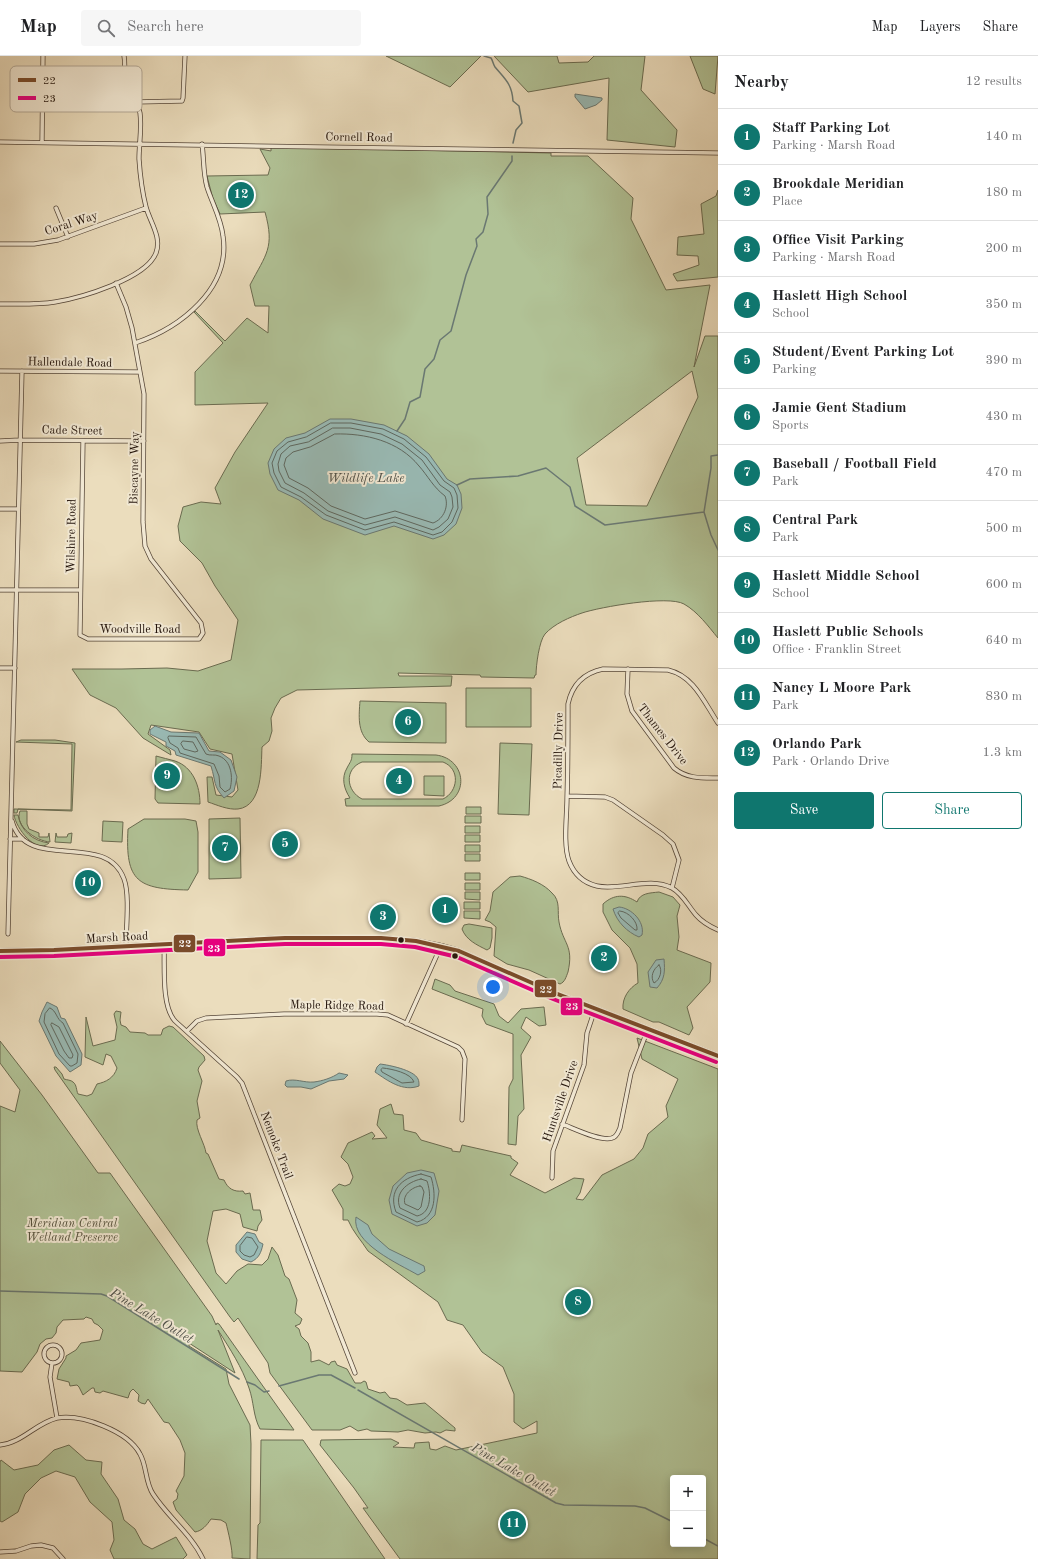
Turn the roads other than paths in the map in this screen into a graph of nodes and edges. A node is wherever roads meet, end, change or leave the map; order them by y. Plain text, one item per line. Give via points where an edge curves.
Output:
1 (44, 56) edge
2 (124, 56) edge
3 (184, 56) edge
4 (44, 66) edge
5 (125, 66) edge
6 (142, 102) edge
7 (43, 112) edge
8 (140, 112) edge
9 (0, 142) edge
10 (42, 142) junction
11 (140, 143) junction
12 (202, 144) junction
13 (718, 153) edge
14 (56, 208) dead end
15 (146, 208) junction
16 (68, 237) junction
17 (0, 244) edge
18 (116, 283) junction
19 (0, 304) edge
20 (135, 343) junction
21 (0, 371) edge
22 (22, 372) junction
23 (140, 372) junction
24 (20, 440) junction
25 (0, 441) edge
26 (84, 441) junction
27 (144, 441) junction
28 (0, 509) edge
29 (18, 510) junction
30 (0, 590) edge
31 (16, 590) junction
32 (80, 590) junction
33 (80, 633) joint
34 (202, 637) joint
35 (0, 668) edge
36 (15, 668) junction
37 (628, 669) junction
38 (718, 723) edge
39 (718, 778) edge
40 (567, 796) junction
41 (11, 814) junction
42 (10, 838) junction
43 (23, 839) junction
44 (672, 888) junction
45 (718, 930) edge
46 (8, 934) dead end
47 (164, 944) junction
48 (126, 946) junction
49 (441, 946) junction
50 (0, 951) edge
51 (594, 1009) junction
52 (406, 1024) junction
53 (648, 1029) junction
54 (187, 1031) junction
55 (718, 1056) edge
56 (462, 1120) dead end
57 (562, 1124) junction
58 (552, 1178) dead end
59 (52, 1363) junction
60 (355, 1373) dead end
61 (57, 1418) junction
62 (0, 1445) edge
63 (0, 1552) edge
64 (63, 1559) edge
65 (203, 1559) edge

1 - 4 street
2 - 5 street
3 - 6 street via 182,101
7 - 10 street
8 - 11 street
9 - 10 street, Cornell Road
10 - 11 street, Cornell Road
11 - 12 street, Cornell Road
11 - 15 street via 140,171
12 - 13 street, Cornell Road
12 - 20 street via 206,185 224,236 220,268 208,292 187,316 167,330
14 - 16 street
15 - 16 street, Coral Way
15 - 18 street via 158,241 154,258 145,268
16 - 17 street, Coral Way via 34,244
18 - 19 street via 61,301
18 - 20 street, Biscayne Way via 126,307
20 - 23 street, Biscayne Way
21 - 22 street, Hallendale Road
22 - 23 street, Hallendale Road
22 - 24 street
23 - 27 street, Biscayne Way via 145,402
24 - 25 street, Cade Street
24 - 26 street, Cade Street
24 - 29 street
26 - 27 street, Cade Street
26 - 32 street, Wilshire Road
27 - 34 street, Biscayne Way via 146,549 150,559 199,621 203,630
28 - 29 street
29 - 31 street
30 - 31 street
31 - 32 street
31 - 36 street
32 - 33 street, Wilshire Road
33 - 34 street, Woodville Road via 88,639 197,640
35 - 36 street
36 - 41 street
37 - 38 street, Picadilly Drive via 668,670 681,674 692,683
37 - 39 street, Thames Drive via 627,694 632,712 674,768 692,777
37 - 40 street, Picadilly Drive via 603,669 593,672 580,680 572,691 568,704
40 - 44 street via 605,797 613,800 663,835 672,844 678,860
40 - 44 street, Picadilly Drive via 566,849 576,875 588,883 603,887 658,884
41 - 42 street
41 - 43 street via 14,828
42 - 43 street
42 - 46 street
43 - 48 street via 34,846 46,849 96,854 117,867 124,879 127,893
44 - 45 street via 682,896 702,921
47 - 48 main road, Marsh Road
47 - 49 main road, Marsh Road via 328,938 397,939
47 - 54 street, Nemoke Trail via 167,1007 174,1020
48 - 50 main road, Marsh Road
49 - 51 main road, Marsh Road via 473,957
49 - 52 street
51 - 53 main road, Marsh Road
51 - 57 street, Huntsville Drive via 587,1033 583,1069
52 - 54 street, Maple Ridge Road via 388,1015 377,1014 284,1014 203,1019 194,1023
52 - 56 street, Maple Ridge Road via 458,1047 463,1053 465,1061
53 - 55 main road, Marsh Road
53 - 57 street via 631,1072 620,1128 616,1136 597,1136
54 - 60 street, Nemoke Trail via 243,1084
57 - 58 street, Huntsville Drive via 553,1151
59 - 59 street via 58,1361 62,1355 60,1349 54,1345 48,1347 44,1353 46,1359
59 - 61 street via 50,1377
61 - 62 street via 17,1441
61 - 65 street via 86,1420 129,1439 143,1458 153,1494 194,1542
63 - 64 street via 44,1545 56,1550

